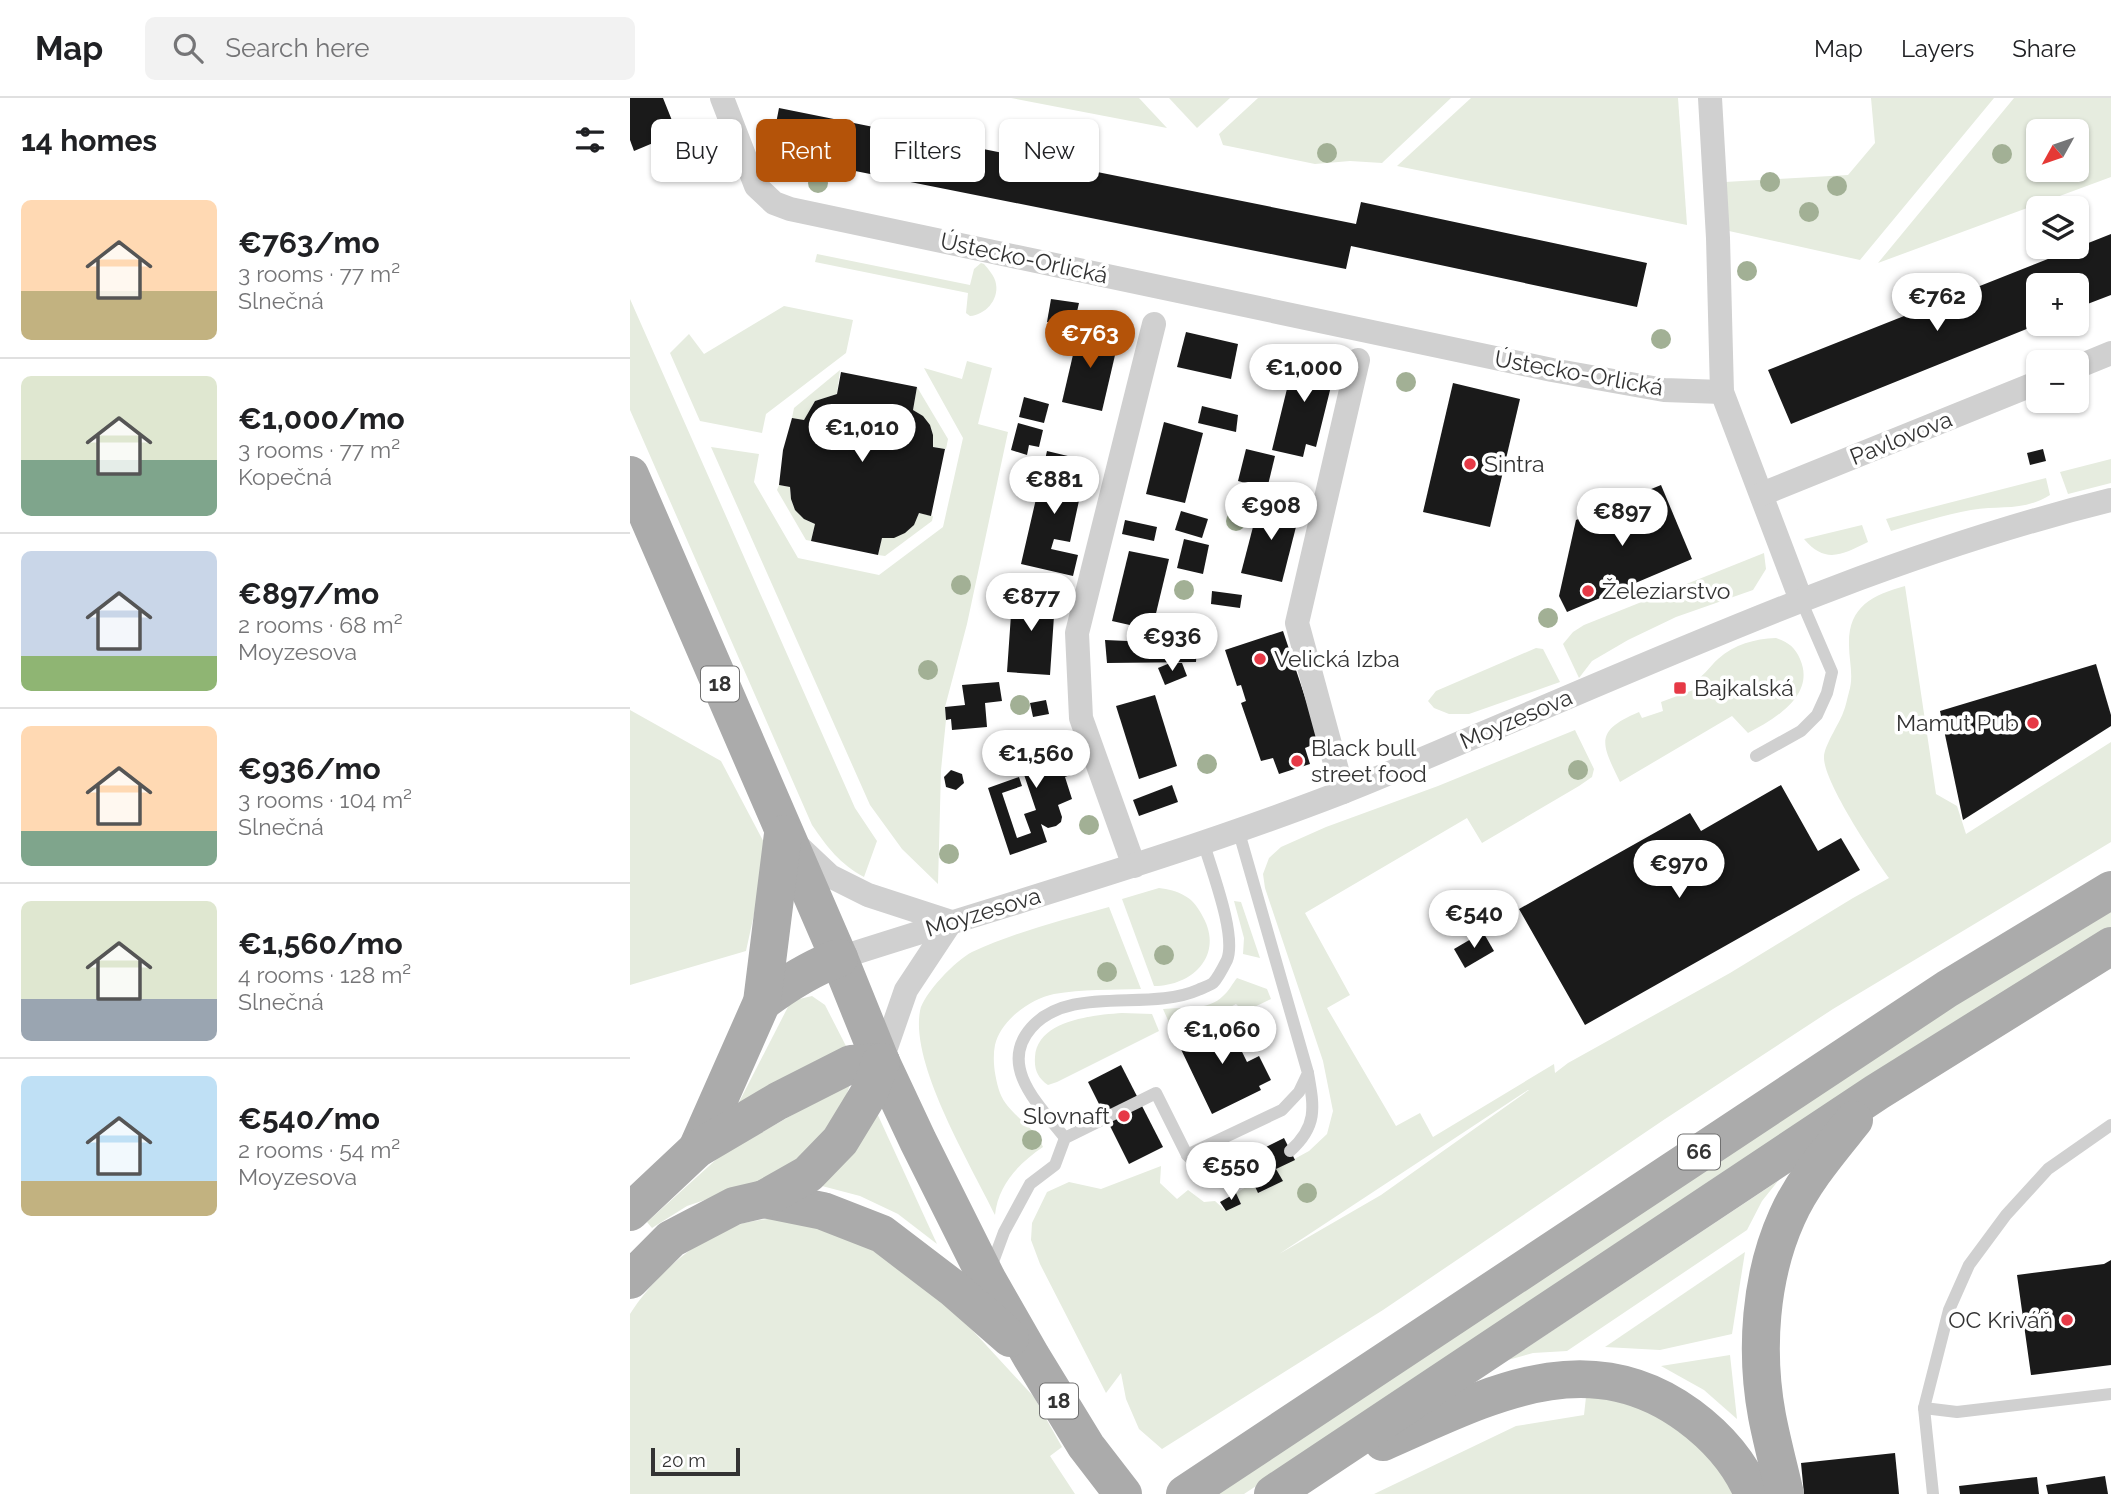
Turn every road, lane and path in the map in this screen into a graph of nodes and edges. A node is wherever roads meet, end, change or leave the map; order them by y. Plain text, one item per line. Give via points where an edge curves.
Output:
1 (722, 98) edge
2 (1710, 98) edge
3 (1154, 324) dead end
4 (2111, 353) edge
5 (1358, 360) dead end
6 (2089, 362) edge
7 (2026, 387) edge
8 (1722, 392) junction
9 (630, 475) edge
10 (1762, 494) junction
11 (2111, 500) edge
12 (1801, 600) junction
13 (1756, 756) dead end
14 (1343, 792) junction
15 (1238, 829) junction
16 (783, 831) junction
17 (1203, 841) junction
18 (1134, 866) junction
19 (2111, 890) edge
20 (951, 922) junction
21 (2111, 946) edge
22 (839, 958) junction
23 (762, 1002) junction
24 (881, 1062) junction
25 (1308, 1073) junction
26 (1877, 1092) junction
27 (2111, 1125) edge
28 (1065, 1138) junction
29 (697, 1149) junction
30 (1290, 1151) dead end
31 (1187, 1155) junction
32 (1248, 1172) dead end
33 (764, 1199) junction
34 (630, 1212) edge
35 (987, 1279) junction
36 (630, 1280) edge
37 (1031, 1356) junction
38 (2111, 1394) edge
39 (1924, 1408) junction
40 (1283, 1487) edge
41 (1123, 1494) edge
42 (1185, 1494) edge
43 (1753, 1494) edge
44 (1785, 1494) edge
45 (1933, 1494) edge

1 - 8 street, Ústecko-Orlická via 756,186 774,203 790,209 1552,370 1664,390
2 - 8 street
3 - 18 street via 1077,633 1081,718
4 - 6 street
5 - 14 street via 1297,623
7 - 10 street, Pavlovova
8 - 10 street
9 - 16 main road, 18
10 - 12 street
11 - 12 street, Moyzesova via 1888,567
12 - 13 lane via 1832,672 1827,694 1817,715 1801,731
12 - 14 street, Moyzesova
14 - 15 street, Moyzesova
15 - 17 street, Moyzesova
15 - 25 lane
16 - 20 street via 830,876 868,895
16 - 22 main road, 18
16 - 23 main road
17 - 18 street, Moyzesova
17 - 28 lane via 1230,933 1228,958 1212,984 1184,996 1063,1006 1037,1020 1021,1039 1017,1065 1029,1091
18 - 20 street, Moyzesova
19 - 42 main road, 66 via 1936,996
20 - 22 street, Moyzesova
20 - 24 street via 906,990
21 - 26 main road, 66
22 - 23 main road via 819,965
22 - 24 main road, 18
23 - 29 main road
24 - 29 main road via 851,1064
24 - 33 main road via 868,1095 839,1141 808,1174
24 - 35 main road, 18
25 - 30 lane via 1314,1110 1306,1137
25 - 31 lane via 1282,1110
26 - 40 main road, 66
26 - 44 main road via 1811,1176 1788,1215 1765,1289 1762,1350 1767,1414
27 - 39 lane via 2048,1168 2006,1214 1969,1265 1949,1310
28 - 31 lane via 1156,1093
28 - 35 lane via 1055,1164 1030,1184 1004,1232
29 - 34 main road
31 - 32 lane via 1215,1181 1231,1181
33 - 36 main road via 734,1206 671,1240
33 - 37 main road via 823,1211 882,1234
35 - 37 main road, 18
37 - 41 main road, 18 via 1086,1446
38 - 39 lane via 1957,1412
39 - 45 lane
40 - 43 main road via 1491,1395 1534,1383 1574,1379 1619,1383 1681,1410 1734,1461

